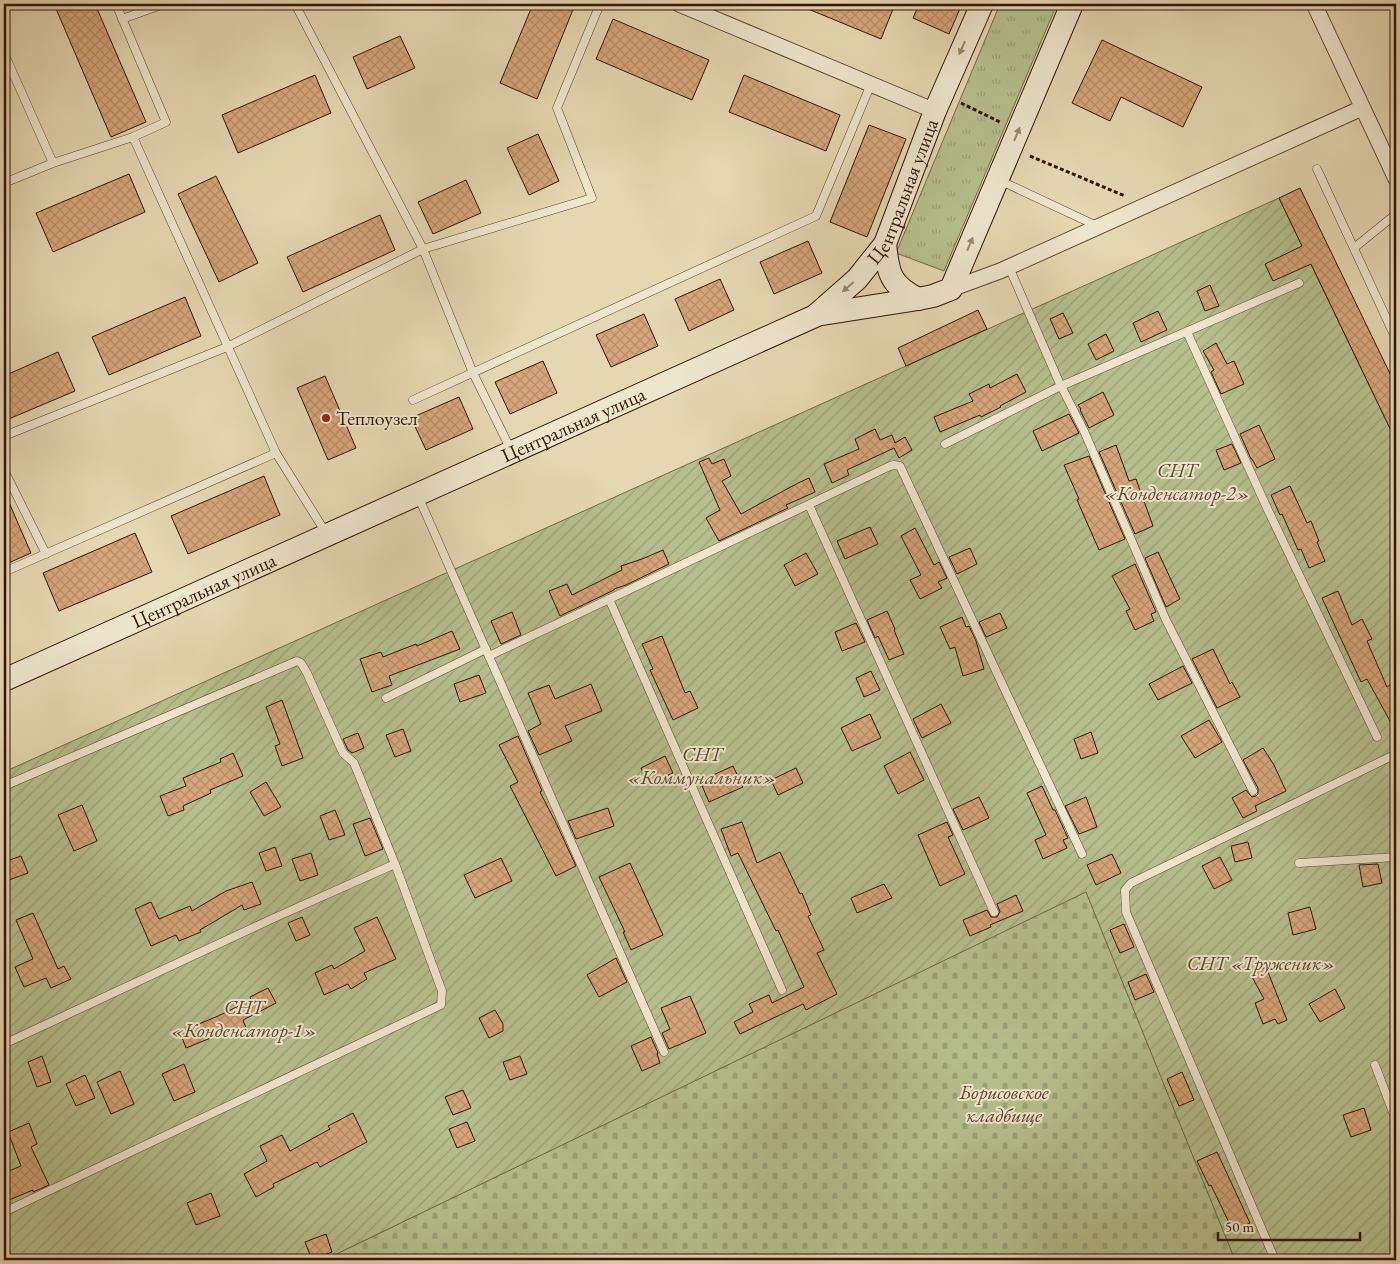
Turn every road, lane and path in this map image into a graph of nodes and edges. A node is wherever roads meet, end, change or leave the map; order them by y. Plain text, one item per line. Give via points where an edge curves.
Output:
1 (116, 4) edge
2 (164, 4) edge
3 (295, 4) edge
4 (600, 4) edge
5 (679, 4) edge
6 (982, 4) edge
7 (1072, 4) edge
8 (1314, 4) edge
9 (122, 19) junction
10 (4, 53) edge
11 (871, 84) junction
12 (939, 103) junction
13 (1362, 108) junction
14 (1018, 131) junction
15 (133, 137) junction
16 (1027, 155) dead end
17 (53, 163) junction
18 (1317, 169) dead end
19 (998, 179) junction
20 (1396, 179) edge
21 (4, 184) edge
22 (1147, 205) junction
23 (1396, 214) edge
24 (1099, 227) junction
25 (885, 244) junction
26 (1354, 248) junction
27 (423, 249) junction
28 (1009, 267) junction
29 (1299, 284) dead end
30 (951, 288) junction
31 (918, 299) junction
32 (815, 316) junction
33 (1187, 332) junction
34 (1396, 339) edge
35 (228, 347) junction
36 (473, 373) junction
37 (1061, 386) junction
38 (413, 400) dead end
39 (4, 436) edge
40 (945, 444) dead end
41 (512, 452) junction
42 (276, 453) junction
43 (4, 470) edge
44 (417, 494) junction
45 (808, 505) junction
46 (327, 535) junction
47 (46, 554) junction
48 (4, 572) edge
49 (609, 599) junction
50 (488, 652) junction
51 (5, 677) edge
52 (386, 698) dead end
53 (1377, 737) dead end
54 (1396, 754) edge
55 (4, 786) edge
56 (1253, 791) dead end
57 (1082, 854) dead end
58 (1396, 857) edge
59 (1299, 863) dead end
60 (395, 864) junction
61 (994, 912) dead end
62 (782, 990) dead end
63 (4, 1044) edge
64 (664, 1052) dead end
65 (1375, 1066) dead end
66 (1396, 1120) edge
67 (4, 1212) edge
68 (1275, 1260) edge

1 - 9 lane
2 - 9 lane
3 - 27 lane
4 - 27 lane via 556,108 592,198
5 - 11 street
6 -> 12 street, Центральная улица
7 - 14 street
8 - 13 street
9 - 15 lane via 166,122
10 - 17 lane
11 - 12 street
11 - 36 lane via 816,216
12 - 14 path
12 - 25 street, Центральная улица
13 - 20 street
13 - 22 street
19 -> 14 street
15 - 17 lane
15 - 35 lane
16 - 22 path
17 - 21 lane
18 - 26 lane
19 - 24 lane
30 -> 19 street
22 - 24 street
23 - 26 lane
24 - 28 street
25 - 31 street via 887,267 895,282
25 -> 32 street, Центральная улица via 857,279
26 - 34 lane
27 - 35 lane
27 - 36 lane
28 - 30 street
28 - 37 lane
29 - 33 lane
30 - 31 street
31 - 32 street
32 - 41 street, Центральная улица
33 - 37 lane
33 - 53 lane
35 - 39 lane
35 - 42 lane
36 - 38 lane
36 - 41 lane
37 - 40 lane
37 - 56 lane via 1084,431 1166,620
41 - 44 street, Центральная улица
42 - 46 lane
42 - 47 lane
43 - 47 lane
44 - 46 street, Центральная улица
44 - 50 lane
45 - 49 lane
45 - 57 lane via 890,466 900,466
45 - 61 lane
46 - 51 street, Центральная улица
47 - 48 lane
49 - 50 lane
49 - 62 lane
50 - 52 lane
50 - 64 lane
54 - 68 lane via 1131,883 1125,890 1126,912
55 - 60 lane via 297,661 307,673 343,753 354,764
58 - 59 lane
60 - 63 lane
60 - 67 lane via 442,991 441,1005
65 - 66 lane

